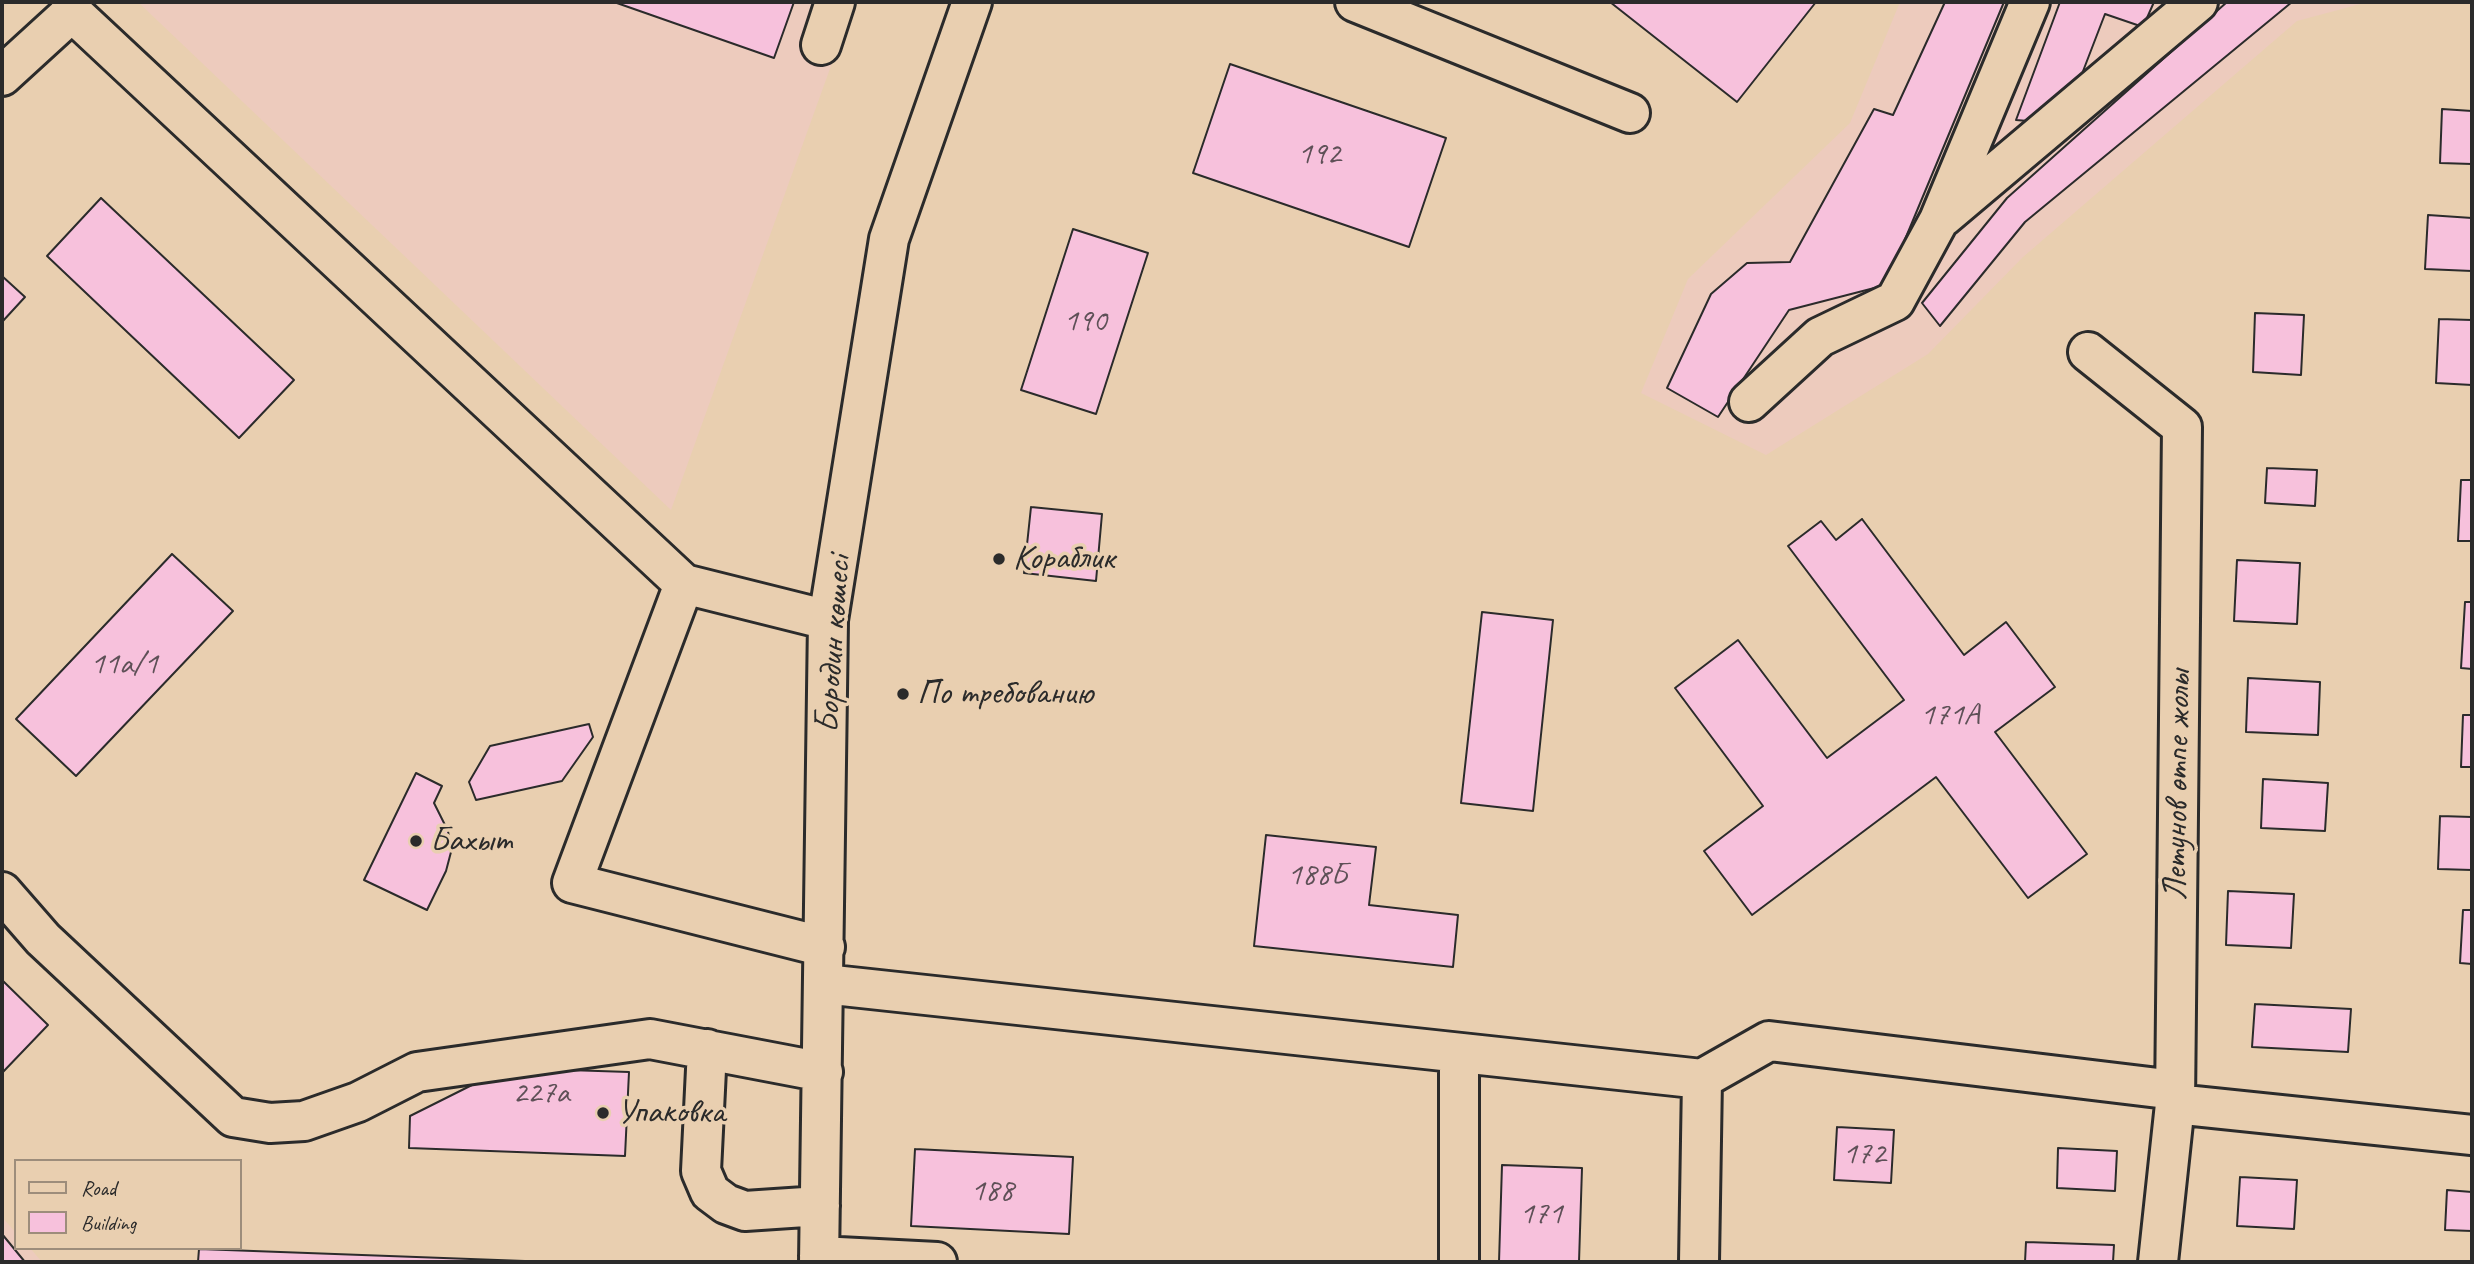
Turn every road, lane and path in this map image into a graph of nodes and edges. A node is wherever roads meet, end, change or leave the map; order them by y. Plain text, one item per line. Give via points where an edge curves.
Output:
1 (835, 2) edge
2 (972, 2) edge
3 (1355, 2) edge
4 (2030, 2) edge
5 (2198, 2) edge
6 (72, 7) edge
7 (821, 45) dead end
8 (2, 76) edge
9 (1630, 113) dead end
10 (1939, 220) junction
11 (2088, 352) dead end
12 (1749, 402) dead end
13 (684, 584) junction
14 (828, 620) junction
15 (2, 892) edge
16 (825, 965) junction
17 (707, 1049) junction
18 (1459, 1053) junction
19 (823, 1072) junction
20 (1702, 1079) junction
21 (2175, 1097) junction
22 (2472, 1135) edge
23 (820, 1206) junction
24 (819, 1259) edge
25 (937, 1262) edge
26 (1459, 1262) edge
27 (1699, 1262) edge
28 (2158, 1262) edge

1 - 7 street
2 - 14 street, Бородин көшесі via 889,239
3 - 9 street
4 - 10 street
5 - 10 street
6 - 8 street
6 - 13 street
10 - 12 street via 1895,301 1821,337
11 - 21 street, Летунов өтпе жолы via 2182,427
13 - 14 street
13 - 16 street via 572,883
14 - 16 street, Бородин көшесі
15 - 17 street via 43,939 233,1117 270,1123 304,1121 358,1102 417,1072 650,1039
16 - 18 street
16 - 19 street, Бородин көшесі
17 - 19 street
17 - 23 street via 701,1171 710,1192 745,1211
18 - 20 street
18 - 26 street
19 - 23 street, Бородин көшесі
20 - 21 street via 1769,1041
20 - 27 street
21 - 22 street
21 - 28 street, Летунов өтпе жолы
23 - 24 street, Бородин көшесі
24 - 25 street

